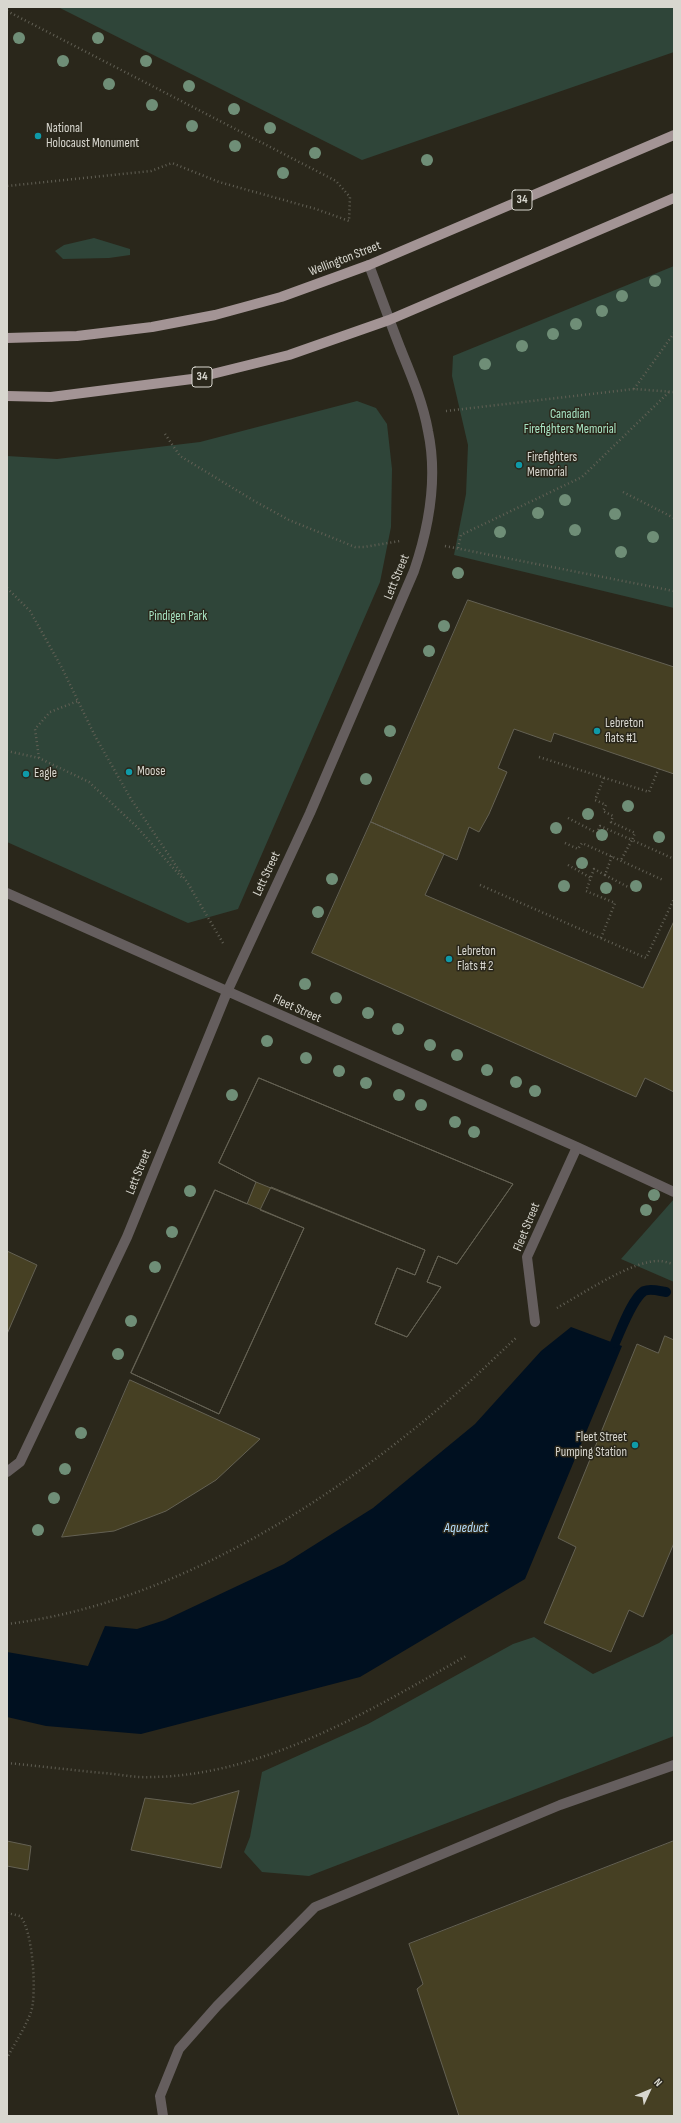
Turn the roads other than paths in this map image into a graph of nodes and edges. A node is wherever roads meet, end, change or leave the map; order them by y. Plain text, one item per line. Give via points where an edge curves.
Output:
1 (674, 135) edge
2 (674, 198) edge
3 (369, 265) junction
4 (389, 320) junction
5 (7, 338) edge
6 (7, 396) edge
7 (7, 893) edge
8 (227, 992) junction
9 (577, 1147) junction
10 (674, 1192) edge
11 (534, 1322) road end
12 (7, 1472) edge
13 (674, 1765) edge
14 (162, 2116) edge

1 - 3 main road, Wellington Street / 34
2 - 4 main road, 34
3 - 4 street, Lett Street
3 - 5 main road, Wellington Street / 34 via 281,297 215,315 152,327 76,336
4 - 6 main road, 34 via 289,355 192,379 51,397
4 - 8 street, Lett Street via 429,432 432,466 431,504 424,542 414,571 313,806
7 - 8 street, Fleet Street
8 - 9 street, Fleet Street
8 - 12 street, Lett Street via 127,1237 20,1462
9 - 10 street, Fleet Street
9 - 11 street, Fleet Street via 527,1257
13 - 14 street via 560,1805 315,1907 217,2006 179,2049 160,2096

